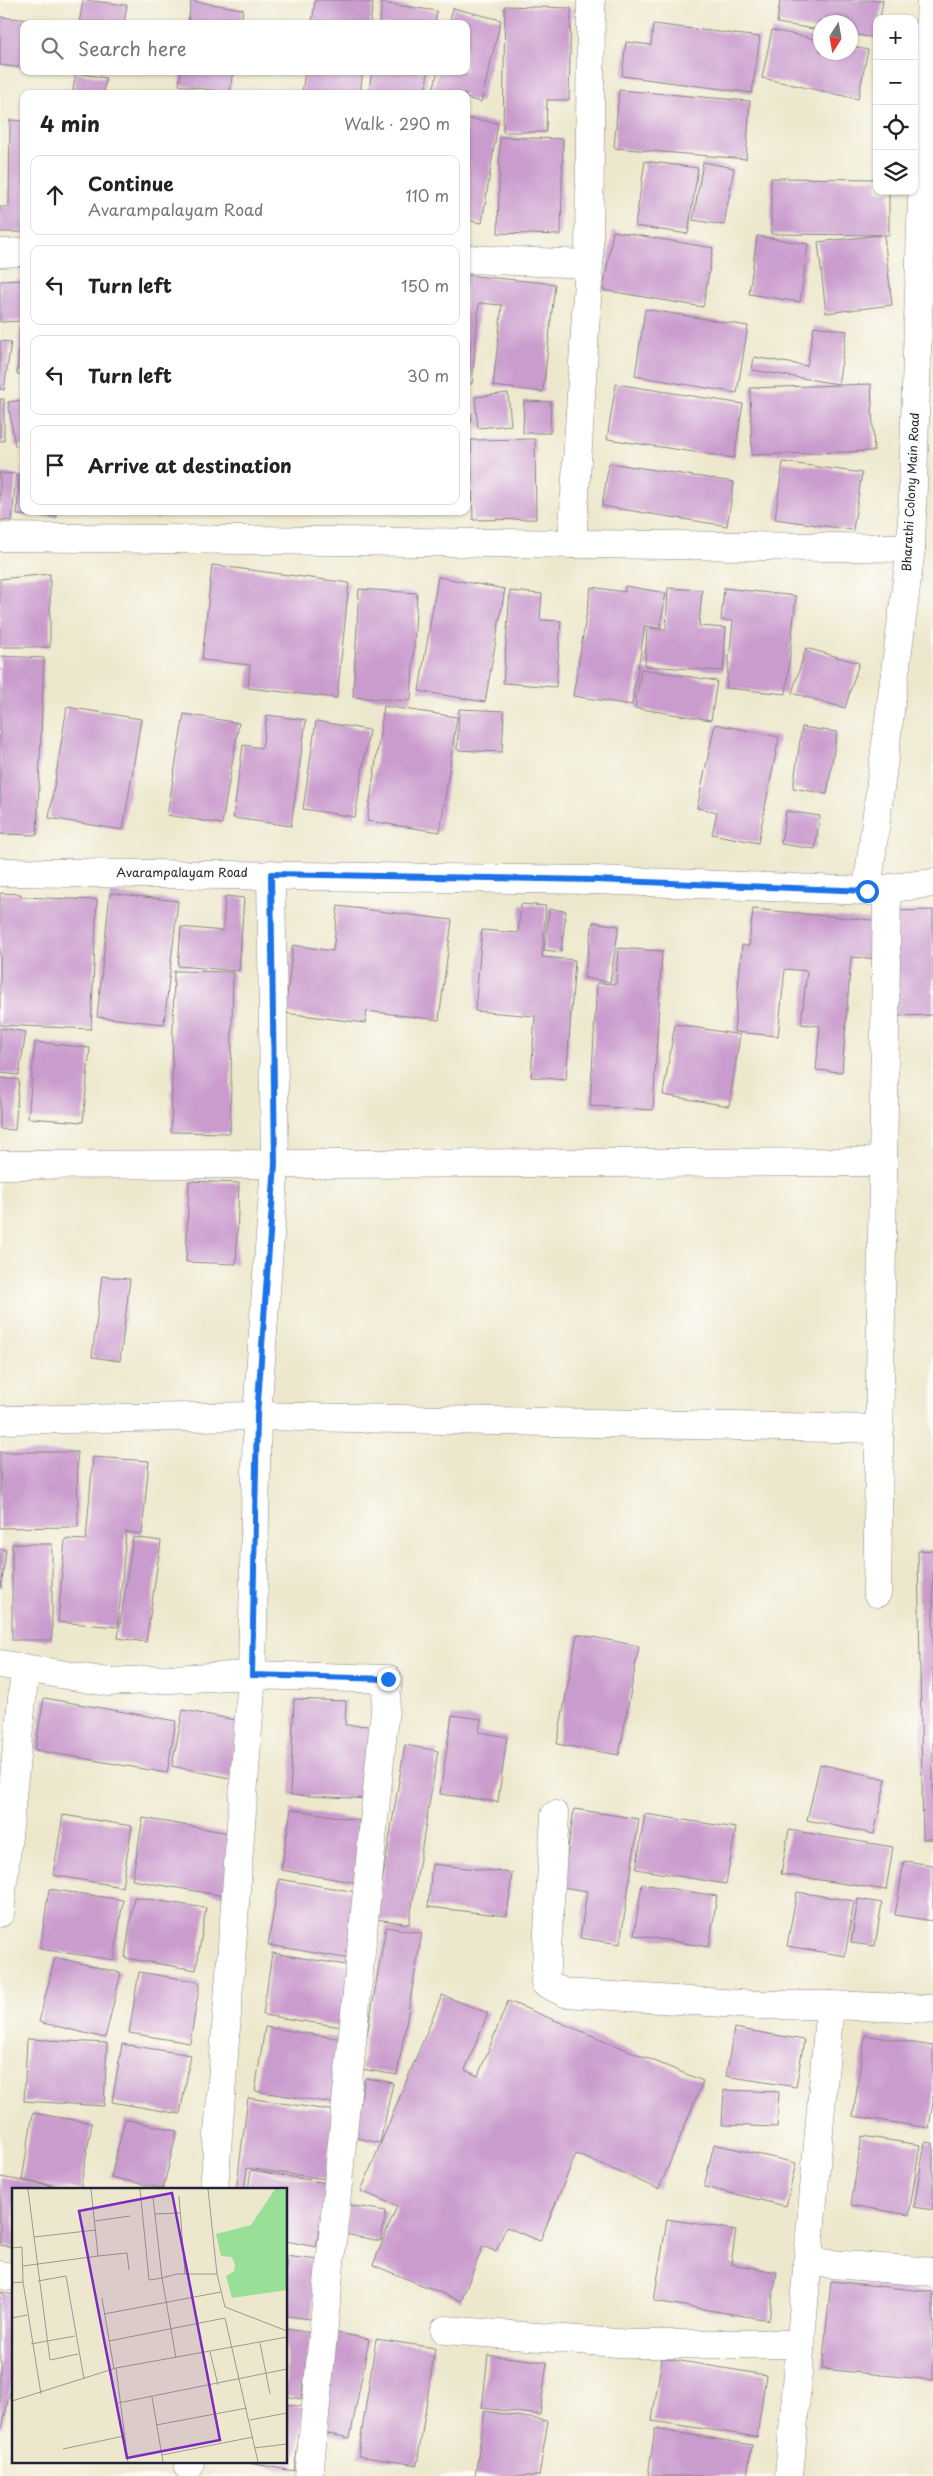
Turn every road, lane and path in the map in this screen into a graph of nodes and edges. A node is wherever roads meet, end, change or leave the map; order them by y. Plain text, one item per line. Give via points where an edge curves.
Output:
1 (591, 0) edge
2 (931, 0) edge
3 (927, 225) edge
4 (20, 252) edge
5 (0, 253) edge
6 (470, 259) edge
7 (589, 264) junction
8 (0, 537) edge
9 (572, 544) junction
10 (911, 548) junction
11 (0, 872) edge
12 (271, 874) junction
13 (933, 883) edge
14 (877, 890) junction
15 (884, 1162) junction
16 (0, 1164) edge
17 (275, 1164) junction
18 (257, 1416) junction
19 (0, 1420) edge
20 (880, 1429) junction
21 (877, 1592) dead end
22 (13, 1667) edge
23 (252, 1675) junction
24 (555, 1815) dead end
25 (0, 1913) edge
26 (830, 2005) junction
27 (933, 2009) edge
28 (214, 2188) edge
29 (807, 2262) junction
30 (933, 2272) edge
31 (445, 2330) dead end
32 (801, 2344) junction
33 (309, 2476) edge
34 (789, 2476) edge

1 - 7 street
2 - 3 street, Bharathi Colony Main Road
3 - 10 street, Bharathi Colony Main Road
4 - 5 street
6 - 7 street
7 - 9 street
8 - 9 street
9 - 10 street
10 - 14 street, Bharathi Colony Main Road
11 - 12 street, Avarampalayam Road
12 - 14 street, Avarampalayam Road via 595,880
12 - 17 street
13 - 14 street, Avarampalayam Road
14 - 15 street, Bharathi Colony Main Road
15 - 17 street
15 - 20 street, Bharathi Colony Main Road
16 - 17 street
17 - 18 street
18 - 19 street
18 - 20 street
18 - 23 street
20 - 21 street, Bharathi Colony Main Road
22 - 23 street via 108,1682
22 - 25 street
23 - 28 street
23 - 33 street via 388,1679
24 - 26 street via 545,1982 565,1993 756,2005
26 - 27 street
26 - 29 street
29 - 30 street
29 - 32 street
31 - 32 street via 630,2344
32 - 34 street

